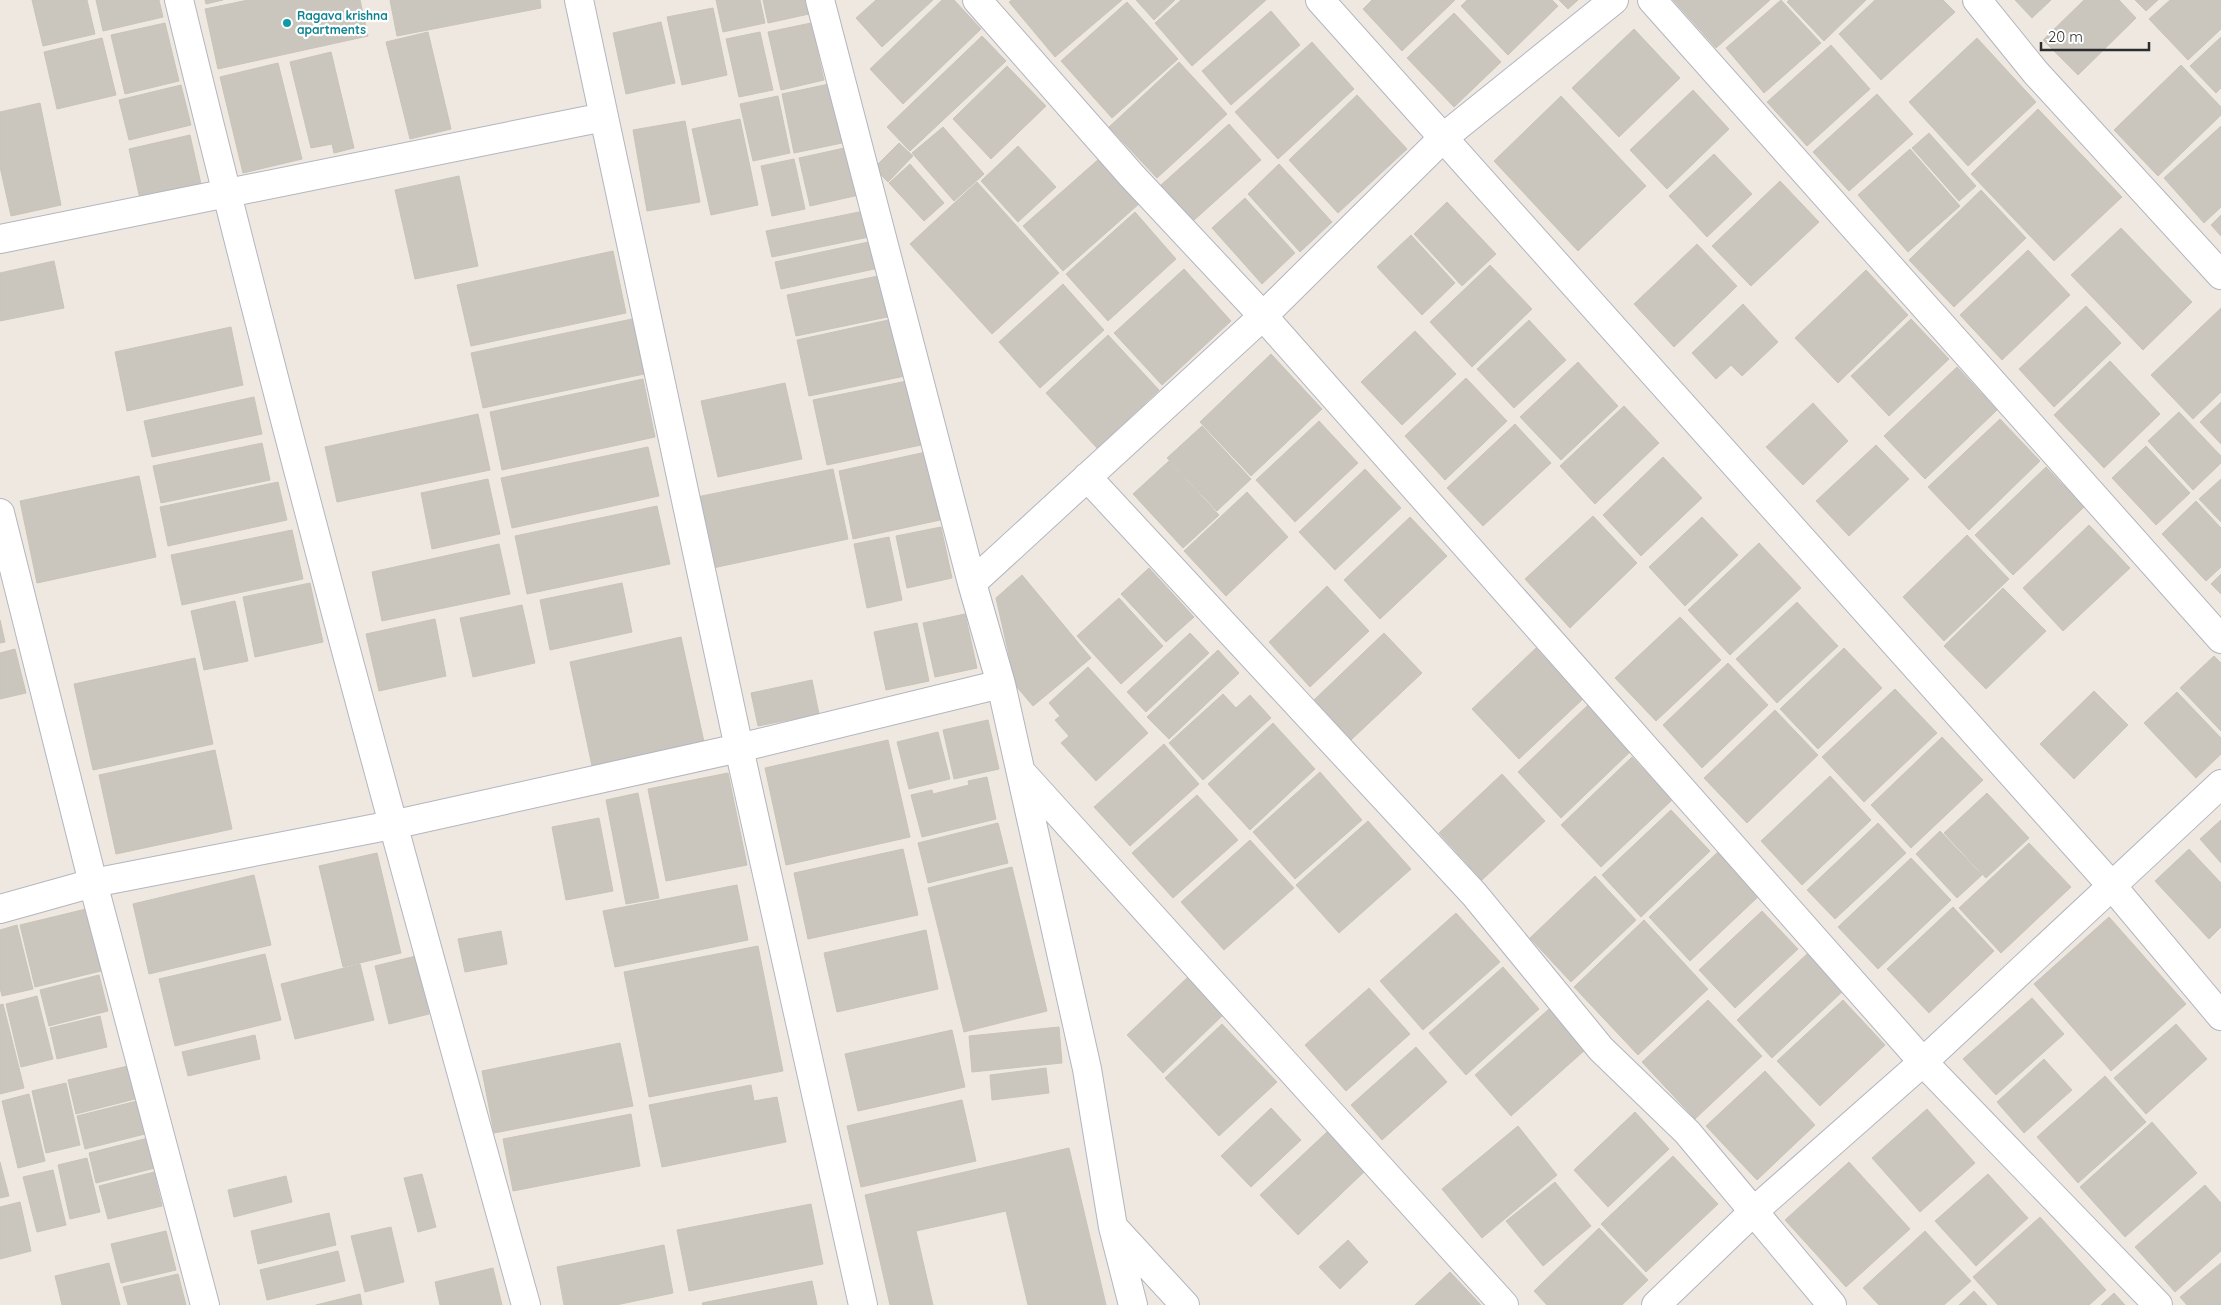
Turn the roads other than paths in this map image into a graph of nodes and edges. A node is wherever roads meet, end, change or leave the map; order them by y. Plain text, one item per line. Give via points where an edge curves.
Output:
1 (179, 0) edge
2 (579, 0) edge
3 (820, 0) edge
4 (977, 0) edge
5 (1320, 0) edge
6 (1614, 0) edge
7 (1652, 0) edge
8 (1977, 0) edge
9 (604, 117) junction
10 (1444, 137) junction
11 (226, 194) junction
12 (0, 239) edge
13 (2221, 276) edge
14 (1263, 316) junction
15 (1087, 477) junction
16 (0, 513) edge
17 (972, 583) junction
18 (2221, 639) edge
19 (1001, 684) junction
20 (739, 748) junction
21 (1021, 772) junction
22 (2221, 784) edge
23 (392, 825) junction
24 (93, 884) junction
25 (2112, 886) junction
26 (0, 909) edge
27 (2221, 1016) edge
28 (1923, 1062) junction
29 (1754, 1211) junction
30 (1114, 1227) junction
31 (206, 1305) edge
32 (526, 1305) edge
33 (863, 1305) edge
34 (1133, 1305) edge
35 (1185, 1305) edge
36 (1504, 1305) edge
37 (1656, 1305) edge
38 (1832, 1305) edge
39 (2158, 1305) edge

1 - 11 street
2 - 9 street
3 - 17 street
4 - 14 street via 1132,176
5 - 10 street
6 - 10 street
7 - 18 street
8 - 13 street via 2036,73
9 - 11 street
9 - 20 street
10 - 14 street
10 - 25 street
11 - 12 street
11 - 23 street
14 - 15 street
14 - 28 street
15 - 17 street
15 - 29 street via 1474,894 1601,1049 1687,1132
16 - 24 street
17 - 19 street
19 - 20 street
19 - 21 street
20 - 23 street
20 - 33 street
21 - 30 street via 1087,1069
21 - 36 street
22 - 25 street
23 - 24 street
23 - 32 street
24 - 26 street
24 - 31 street
25 - 27 street
25 - 28 street
28 - 29 street
28 - 39 street
29 - 37 street
29 - 38 street
30 - 34 street
30 - 35 street

